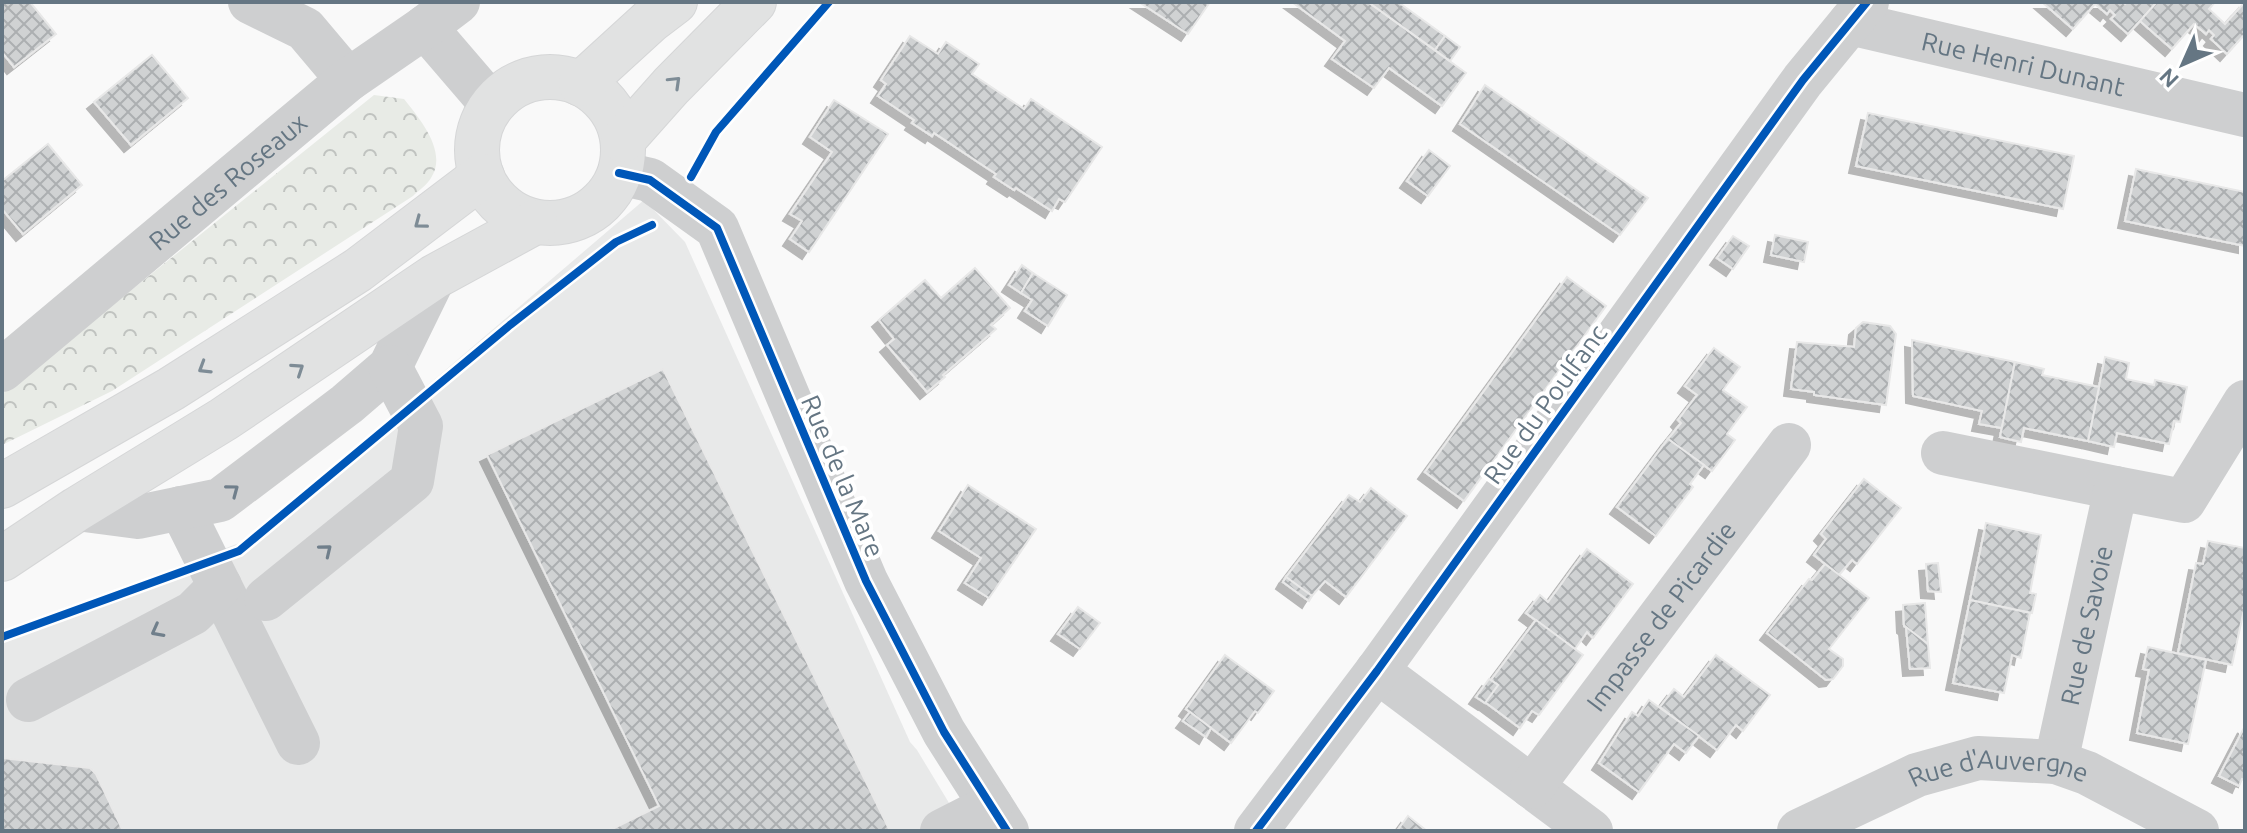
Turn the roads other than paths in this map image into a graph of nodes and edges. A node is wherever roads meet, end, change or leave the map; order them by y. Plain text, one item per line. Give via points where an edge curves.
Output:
1 (250, 2) edge
2 (675, 2) edge
3 (754, 2) edge
4 (1858, 12) edge
5 (442, 15) edge
6 (348, 80) junction
7 (581, 84) junction
8 (492, 105) junction
9 (2245, 115) edge
10 (621, 156) junction
11 (482, 176) junction
12 (535, 222) junction
13 (434, 277) junction
14 (390, 367) junction
15 (2, 370) edge
16 (2245, 402) edge
17 (1789, 445) dead end
18 (1943, 453) dead end
19 (2, 486) edge
20 (2116, 488) junction
21 (181, 508) junction
22 (77, 509) junction
23 (2, 559) edge
24 (220, 586) junction
25 (266, 599) dead end
26 (1377, 671) junction
27 (28, 700) dead end
28 (298, 743) dead end
29 (2056, 762) junction
30 (1559, 815) edge
31 (999, 818) edge
32 (942, 831) edge
33 (1256, 831) edge
34 (1799, 831) edge
35 (2197, 831) edge

1 - 6 street via 305,29
2 - 7 main road
10 -> 3 main road via 671,86
4 - 9 street, Rue Henri Dunant
4 - 26 street, Rue du Poulfanc via 1803,80
5 - 6 street, Rue des Roseaux
5 - 8 street
6 - 15 street, Rue des Roseaux
7 - 8 main road via 558,77 533,79 510,88
7 - 10 main road via 602,98 616,117
8 - 11 main road via 477,151
10 - 12 main road via 615,185 601,204 558,223
10 - 31 street, Rue de la Mare via 717,228 866,581 944,732
11 - 12 main road via 494,197
11 -> 19 main road via 358,270 171,389
12 - 13 main road
13 - 14 street
22 -> 13 main road via 224,419
21 -> 14 street via 220,500
25 -> 14 street via 412,481 421,426
16 - 20 street via 2184,501
17 - 30 street, Impasse de Picardie
18 - 20 street
20 - 29 street, Rue de Savoie
21 - 22 street via 138,517
21 - 24 street
22 - 23 main road
24 -> 27 street via 193,613
24 - 28 street
26 - 30 street
26 - 33 street, Rue du Poulfanc
29 - 34 street, Rue d'Auvergne via 1978,758 1917,775
29 - 35 street, Rue d'Auvergne
31 - 32 street

